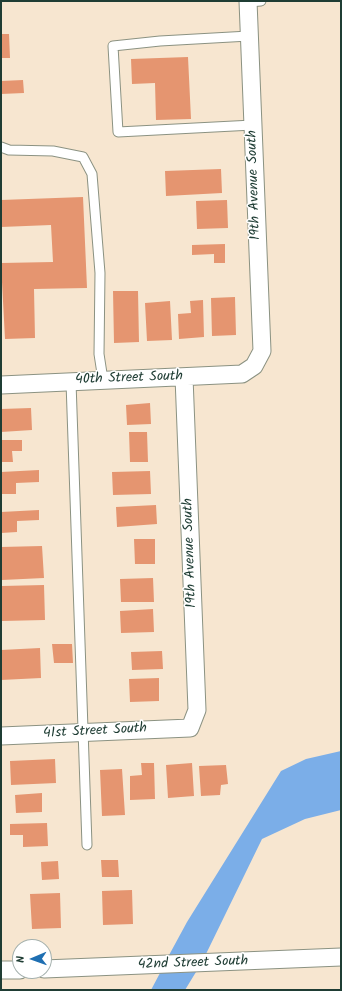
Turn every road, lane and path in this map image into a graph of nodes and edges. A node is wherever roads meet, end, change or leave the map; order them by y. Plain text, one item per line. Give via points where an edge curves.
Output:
1 (252, 1) edge
2 (249, 36) junction
3 (253, 125) junction
4 (1, 147) edge
5 (254, 366) joint
6 (184, 377) junction
7 (104, 380) junction
8 (71, 382) junction
9 (1, 385) edge
10 (190, 728) joint
11 (84, 732) junction
12 (1, 736) edge
13 (87, 845) dead end
14 (341, 957) edge
15 (52, 969) edge
16 (1, 970) edge
17 (12, 970) edge

1 - 2 street, 19th Avenue South
2 - 3 street, 19th Avenue South
2 - 3 lane via 113,46 118,132
3 - 5 street, 19th Avenue South via 262,350
4 - 7 lane via 9,150 53,151 83,157 92,174 100,273 100,354
5 - 6 street, 40th Street South via 242,374
6 - 7 street, 40th Street South
6 - 10 street, 19th Avenue South via 197,710
7 - 8 street, 40th Street South
8 - 9 street, 40th Street South
8 - 11 lane
10 - 11 street, 41st Street South
11 - 12 street, 41st Street South
11 - 13 lane
14 - 15 street, 42nd Street South
16 - 17 street

